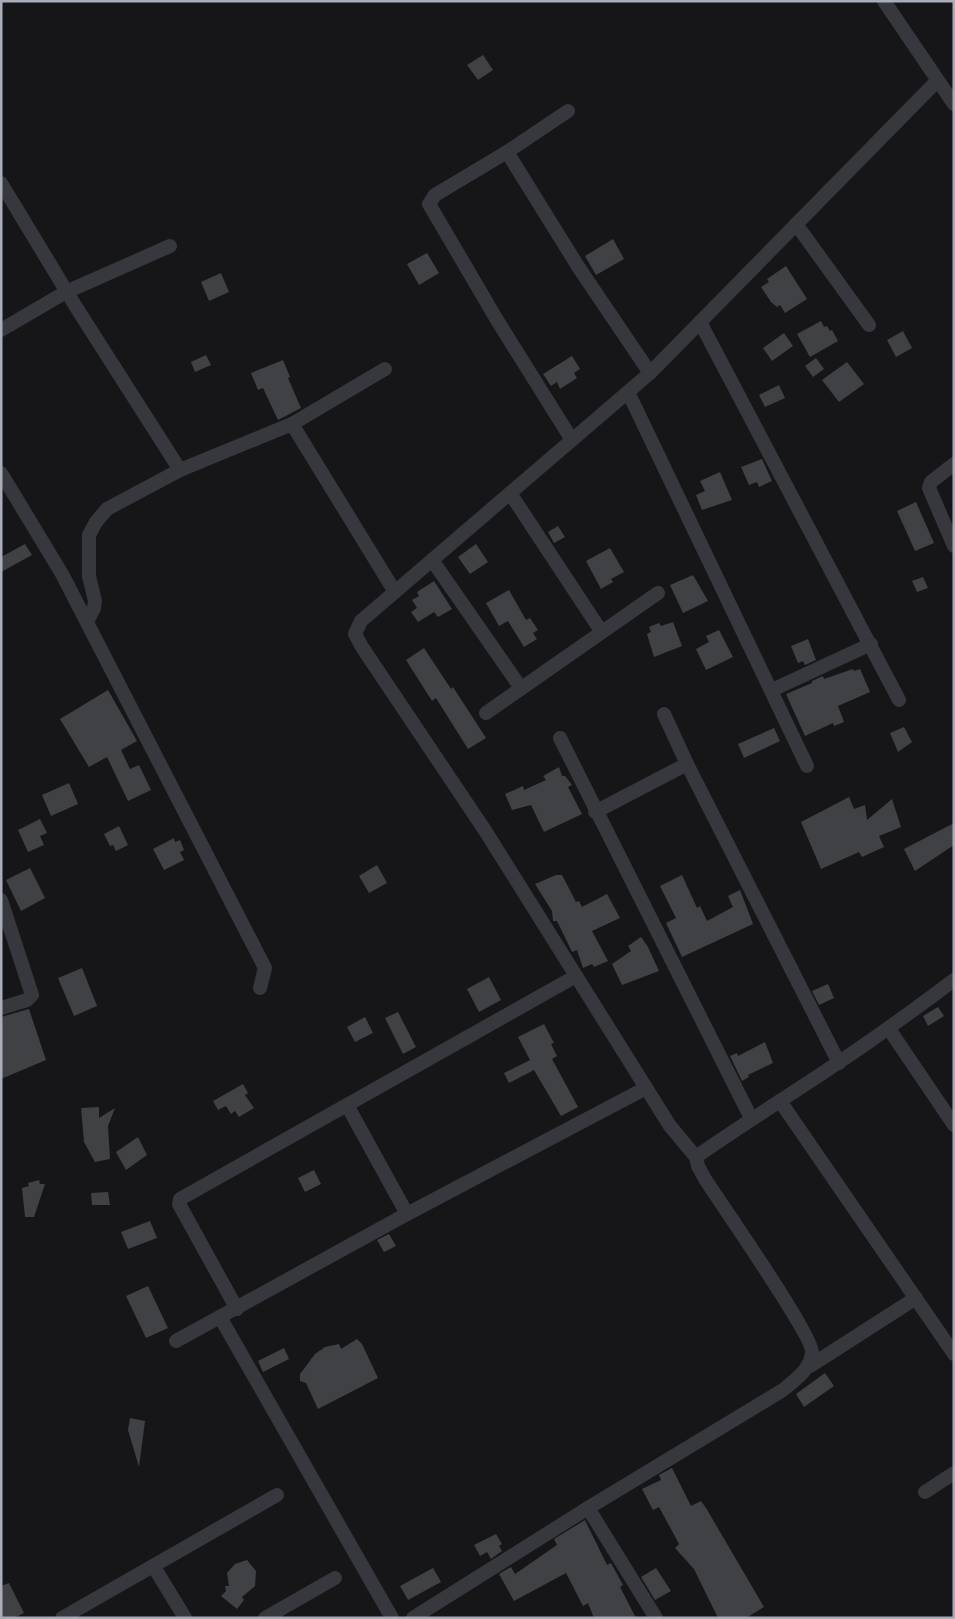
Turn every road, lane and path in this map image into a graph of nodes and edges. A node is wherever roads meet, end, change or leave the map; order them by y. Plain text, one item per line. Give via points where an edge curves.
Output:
1 (884, 1) edge
2 (937, 80) junction
3 (954, 104) edge
4 (568, 111) dead end
5 (507, 152) junction
6 (1, 183) edge
7 (796, 224) junction
8 (170, 246) dead end
9 (66, 292) junction
10 (700, 322) junction
11 (869, 325) dead end
12 (1, 330) edge
13 (385, 369) dead end
14 (650, 373) junction
15 (628, 392) junction
16 (292, 424) junction
17 (572, 440) junction
18 (954, 464) edge
19 (180, 470) junction
20 (1, 473) edge
21 (510, 493) junction
22 (954, 546) edge
23 (432, 560) junction
24 (395, 592) junction
25 (658, 594) dead end
26 (87, 622) junction
27 (601, 631) junction
28 (871, 644) junction
29 (521, 688) junction
30 (772, 690) junction
31 (899, 700) dead end
32 (486, 713) dead end
33 (664, 714) dead end
34 (560, 738) dead end
35 (687, 764) junction
36 (807, 766) dead end
37 (595, 812) junction
38 (1, 900) edge
39 (576, 976) junction
40 (954, 980) edge
41 (260, 988) dead end
42 (1, 1008) edge
43 (889, 1028) junction
44 (838, 1063) junction
45 (646, 1088) junction
46 (780, 1101) junction
47 (347, 1105) junction
48 (752, 1118) junction
49 (954, 1125) edge
50 (696, 1157) junction
51 (408, 1214) junction
52 (916, 1298) junction
53 (238, 1309) junction
54 (220, 1317) junction
55 (176, 1341) dead end
56 (954, 1354) edge
57 (810, 1366) junction
58 (954, 1473) edge
59 (925, 1492) dead end
60 (277, 1495) dead end
61 (588, 1508) junction
62 (154, 1567) junction
63 (335, 1578) dead end
64 (415, 1617) edge
65 (62, 1618) edge
66 (186, 1618) edge
67 (265, 1618) edge
68 (392, 1618) edge
69 (656, 1618) edge

1 - 2 street
2 - 3 street
2 - 7 street
4 - 5 street
5 - 14 street via 579,268
5 - 17 street via 435,195 429,204 496,320
6 - 9 street
7 - 10 street
7 - 11 street
8 - 9 street
9 - 12 street
9 - 19 street
10 - 14 street
10 - 28 street
13 - 16 street
14 - 15 street
15 - 17 street
15 - 30 street
16 - 19 street
16 - 24 street
17 - 21 street
18 - 22 street via 931,482 929,488
19 - 26 street via 107,508 96,522 90,536 88,557 94,608
20 - 26 street
21 - 23 street
21 - 27 street
23 - 24 street
23 - 29 street
24 - 39 street via 361,621 355,634 486,832
25 - 27 street
26 - 41 street via 265,968
27 - 29 street
28 - 30 street
28 - 31 street
29 - 32 street
30 - 36 street
33 - 35 street
34 - 37 street
35 - 37 street
35 - 44 street
37 - 48 street
38 - 42 street via 32,995 28,1000
39 - 45 street
39 - 47 street
40 - 43 street
43 - 44 street
43 - 49 street
44 - 46 street
45 - 50 street via 670,1126
45 - 51 street
46 - 48 street
46 - 52 street
47 - 51 street
47 - 53 street via 180,1198 179,1204
48 - 50 street
50 - 57 street via 705,1178 793,1312 813,1349
51 - 53 street
52 - 56 street
52 - 57 street
53 - 54 street
54 - 55 street
54 - 68 street
57 - 61 street via 783,1390
58 - 59 street
60 - 62 street
61 - 64 street
61 - 69 street
62 - 65 street
62 - 66 street
63 - 67 street

